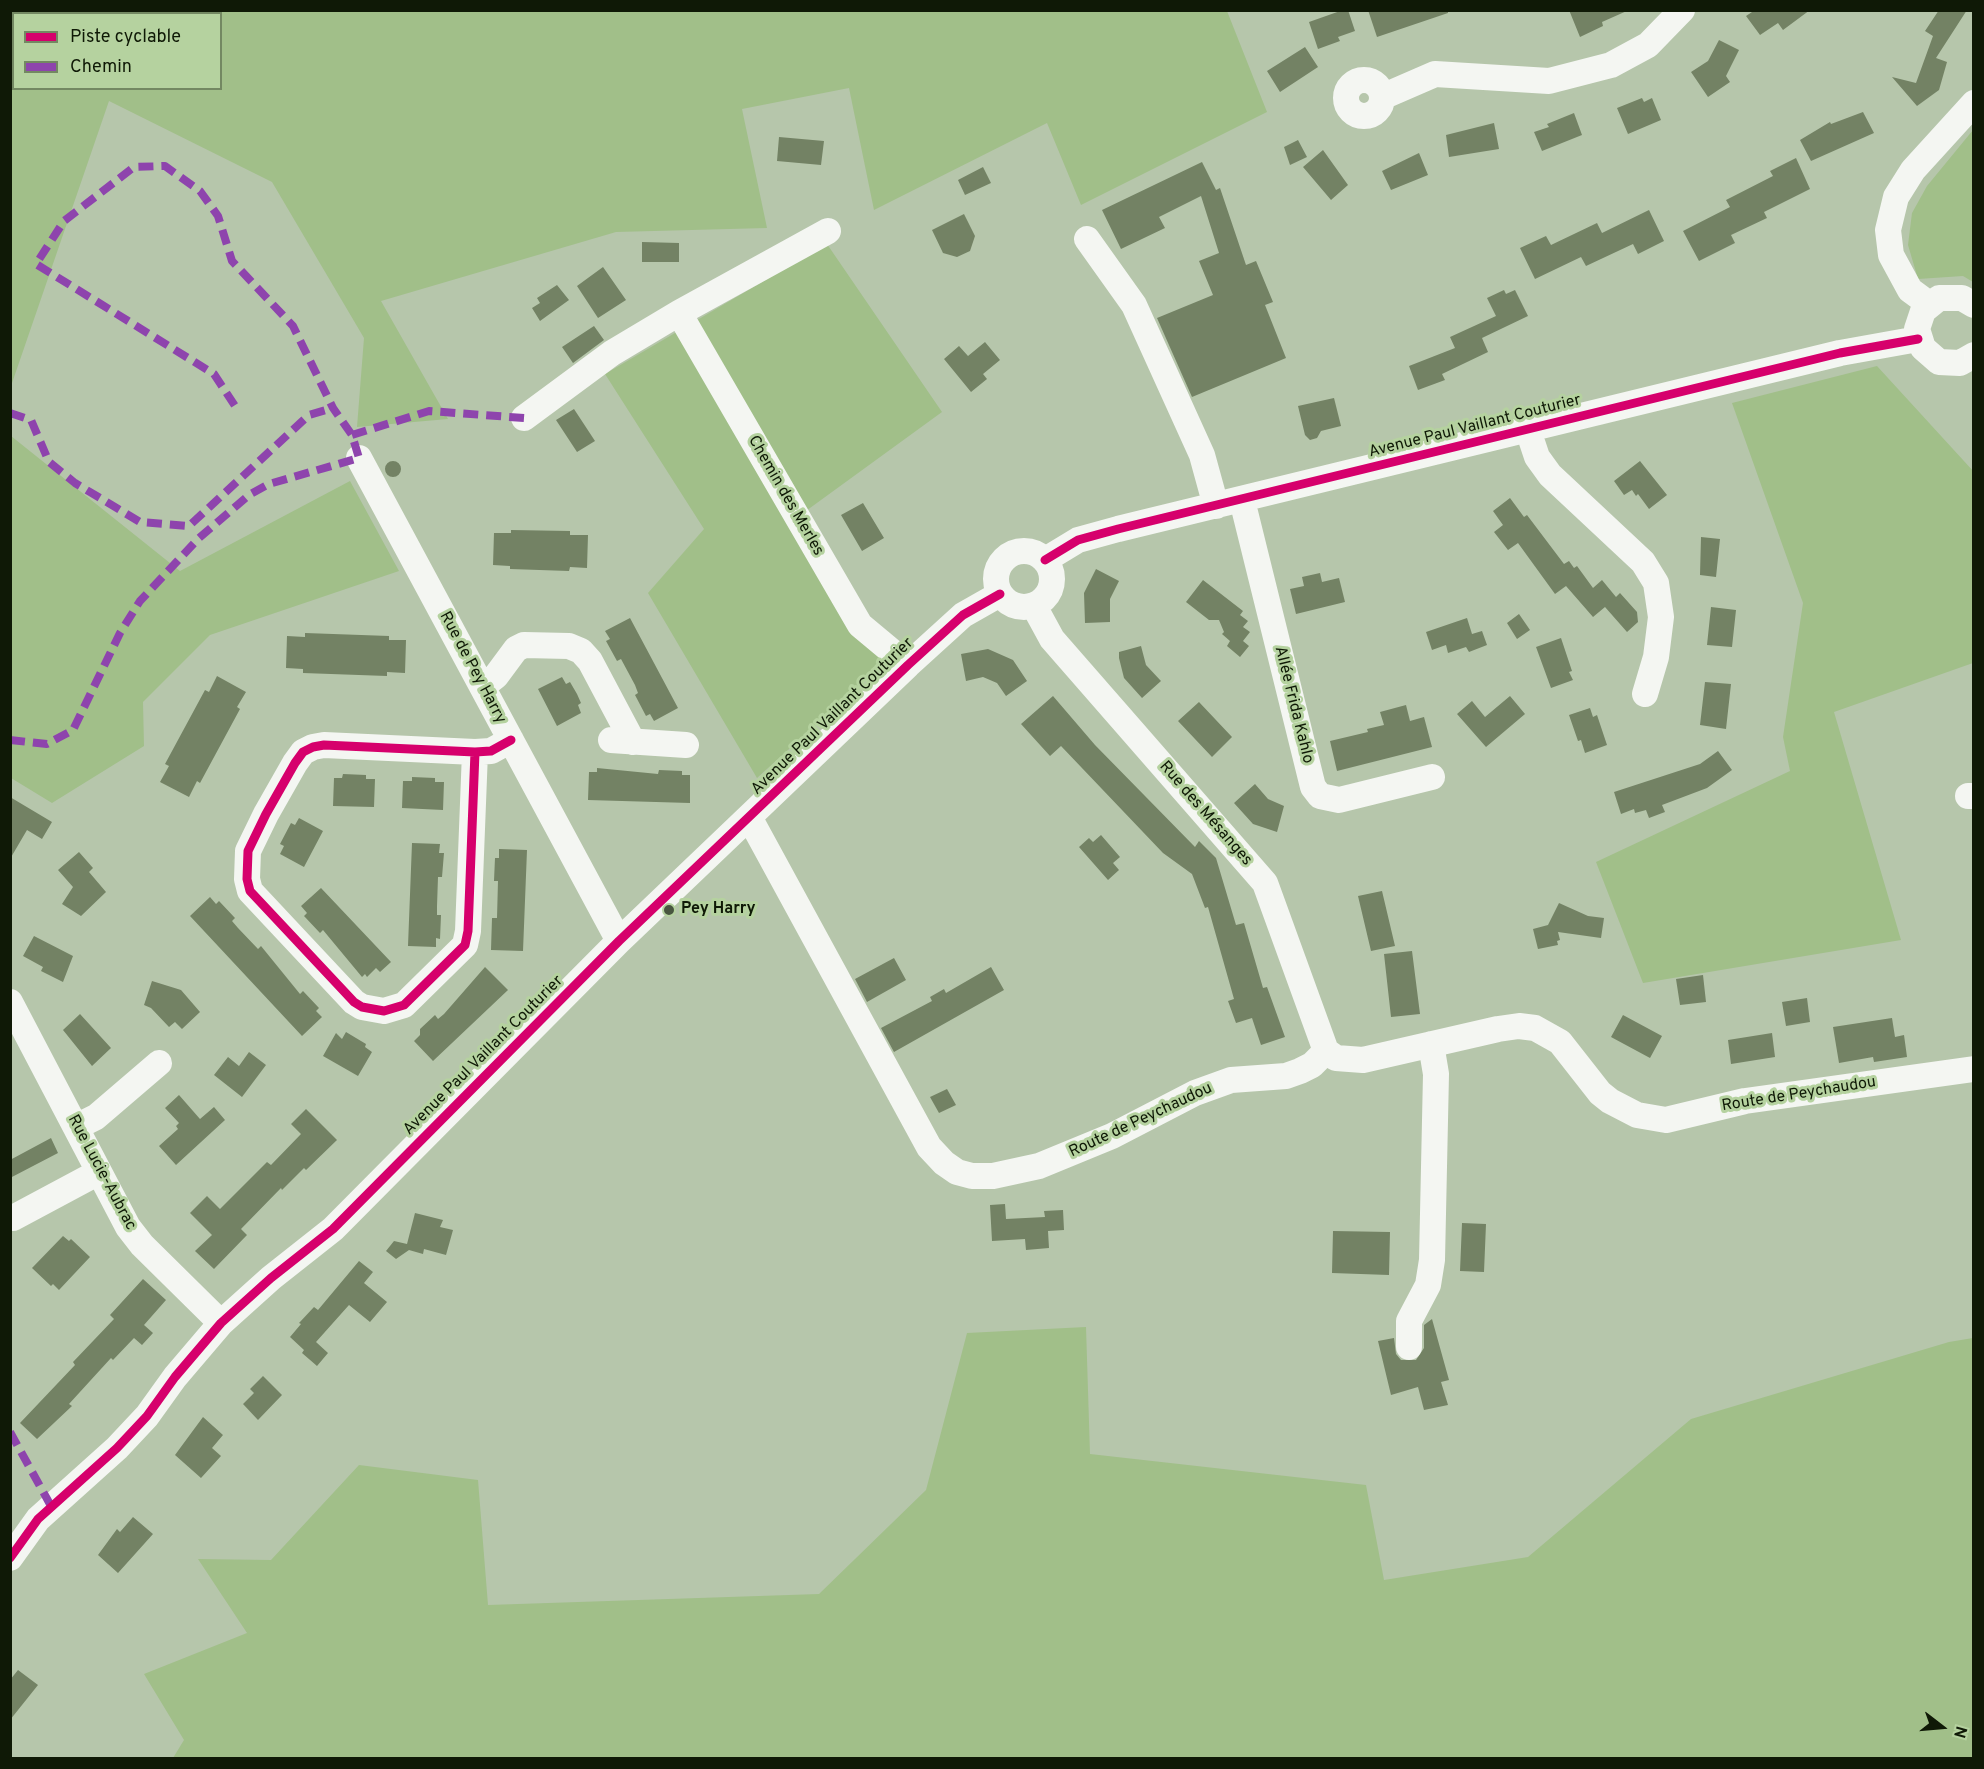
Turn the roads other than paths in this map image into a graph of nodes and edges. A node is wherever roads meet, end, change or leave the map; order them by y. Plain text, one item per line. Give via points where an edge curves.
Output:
1 (1682, 10) edge
2 (1382, 97) dead end
3 (1974, 103) edge
4 (828, 231) dead end
5 (1088, 239) dead end
6 (1929, 304) junction
7 (1974, 305) edge
8 (679, 313) junction
9 (1918, 339) junction
10 (1972, 360) edge
11 (524, 418) dead end
12 (1528, 430) junction
13 (359, 458) dead end
14 (1242, 500) junction
15 (1216, 506) junction
16 (1045, 560) junction
17 (1000, 594) junction
18 (1034, 606) junction
19 (908, 664) junction
20 (483, 687) junction
21 (1645, 694) dead end
22 (511, 740) junction
23 (686, 745) dead end
24 (475, 752) junction
25 (1432, 777) dead end
26 (750, 817) junction
27 (620, 941) junction
28 (10, 1002) edge
29 (1431, 1044) junction
30 (1326, 1051) junction
31 (159, 1063) dead end
32 (1974, 1069) edge
33 (76, 1127) junction
34 (99, 1172) junction
35 (13, 1218) dead end
36 (221, 1323) junction
37 (1409, 1347) dead end
38 (10, 1558) edge

1 - 2 street via 1648,45 1611,66 1550,81 1435,74
3 - 6 street via 1913,170 1896,197 1888,230 1891,255 1910,290
4 - 8 street
5 - 15 street via 1134,305 1202,455
6 - 7 street via 1950,296
6 - 9 street via 1919,320
8 - 11 street via 612,353
8 - 19 street, Chemin des Merles via 860,625
9 - 10 street via 1938,362
9 - 12 street, Avenue Paul Vaillant Couturier via 1840,353
12 - 14 street, Avenue Paul Vaillant Couturier
12 - 21 street via 1537,456 1550,475 1643,562 1656,583 1661,617 1656,657
13 - 20 street, Rue de Pey Harry
14 - 15 street, Avenue Paul Vaillant Couturier
14 - 25 street, Allée Frida Kahlo via 1313,787 1320,796 1339,800
15 - 16 street, Avenue Paul Vaillant Couturier via 1078,540
16 - 17 street via 1038,554 1020,551 1003,559 995,576
16 - 18 street via 1052,582 1047,597
17 - 18 street via 1011,605
17 - 19 street, Avenue Paul Vaillant Couturier via 963,615
18 - 30 street, Rue des Mésanges via 1052,639 1265,883
19 - 26 street, Avenue Paul Vaillant Couturier
20 - 22 street, Rue de Pey Harry
20 - 23 street via 524,645 569,646 590,661 622,741
22 - 24 street via 491,751
22 - 27 street, Rue de Pey Harry
24 - 24 street via 313,747 295,763 252,839 246,866 250,891 362,1007 384,1011 404,1005 465,945
26 - 27 street, Avenue Paul Vaillant Couturier
26 - 30 street, Route de Peychaudou via 929,1147 957,1172 993,1176 1020,1171 1078,1151 1214,1086 1300,1071
27 - 36 street, Avenue Paul Vaillant Couturier via 333,1229
28 - 33 street, Rue Lucie-Aubrac
29 - 30 street, Route de Peychaudou via 1363,1060 1336,1058
29 - 32 street, Route de Peychaudou via 1498,1029 1535,1028 1560,1042 1610,1101 1653,1120 1745,1101
29 - 37 street via 1436,1074 1432,1260 1428,1285 1409,1321
31 - 33 street via 96,1117
33 - 34 street, Rue Lucie-Aubrac
34 - 35 street
34 - 36 street, Rue Lucie-Aubrac via 142,1245
36 - 38 street, Avenue Paul Vaillant Couturier via 147,1416 38,1519

